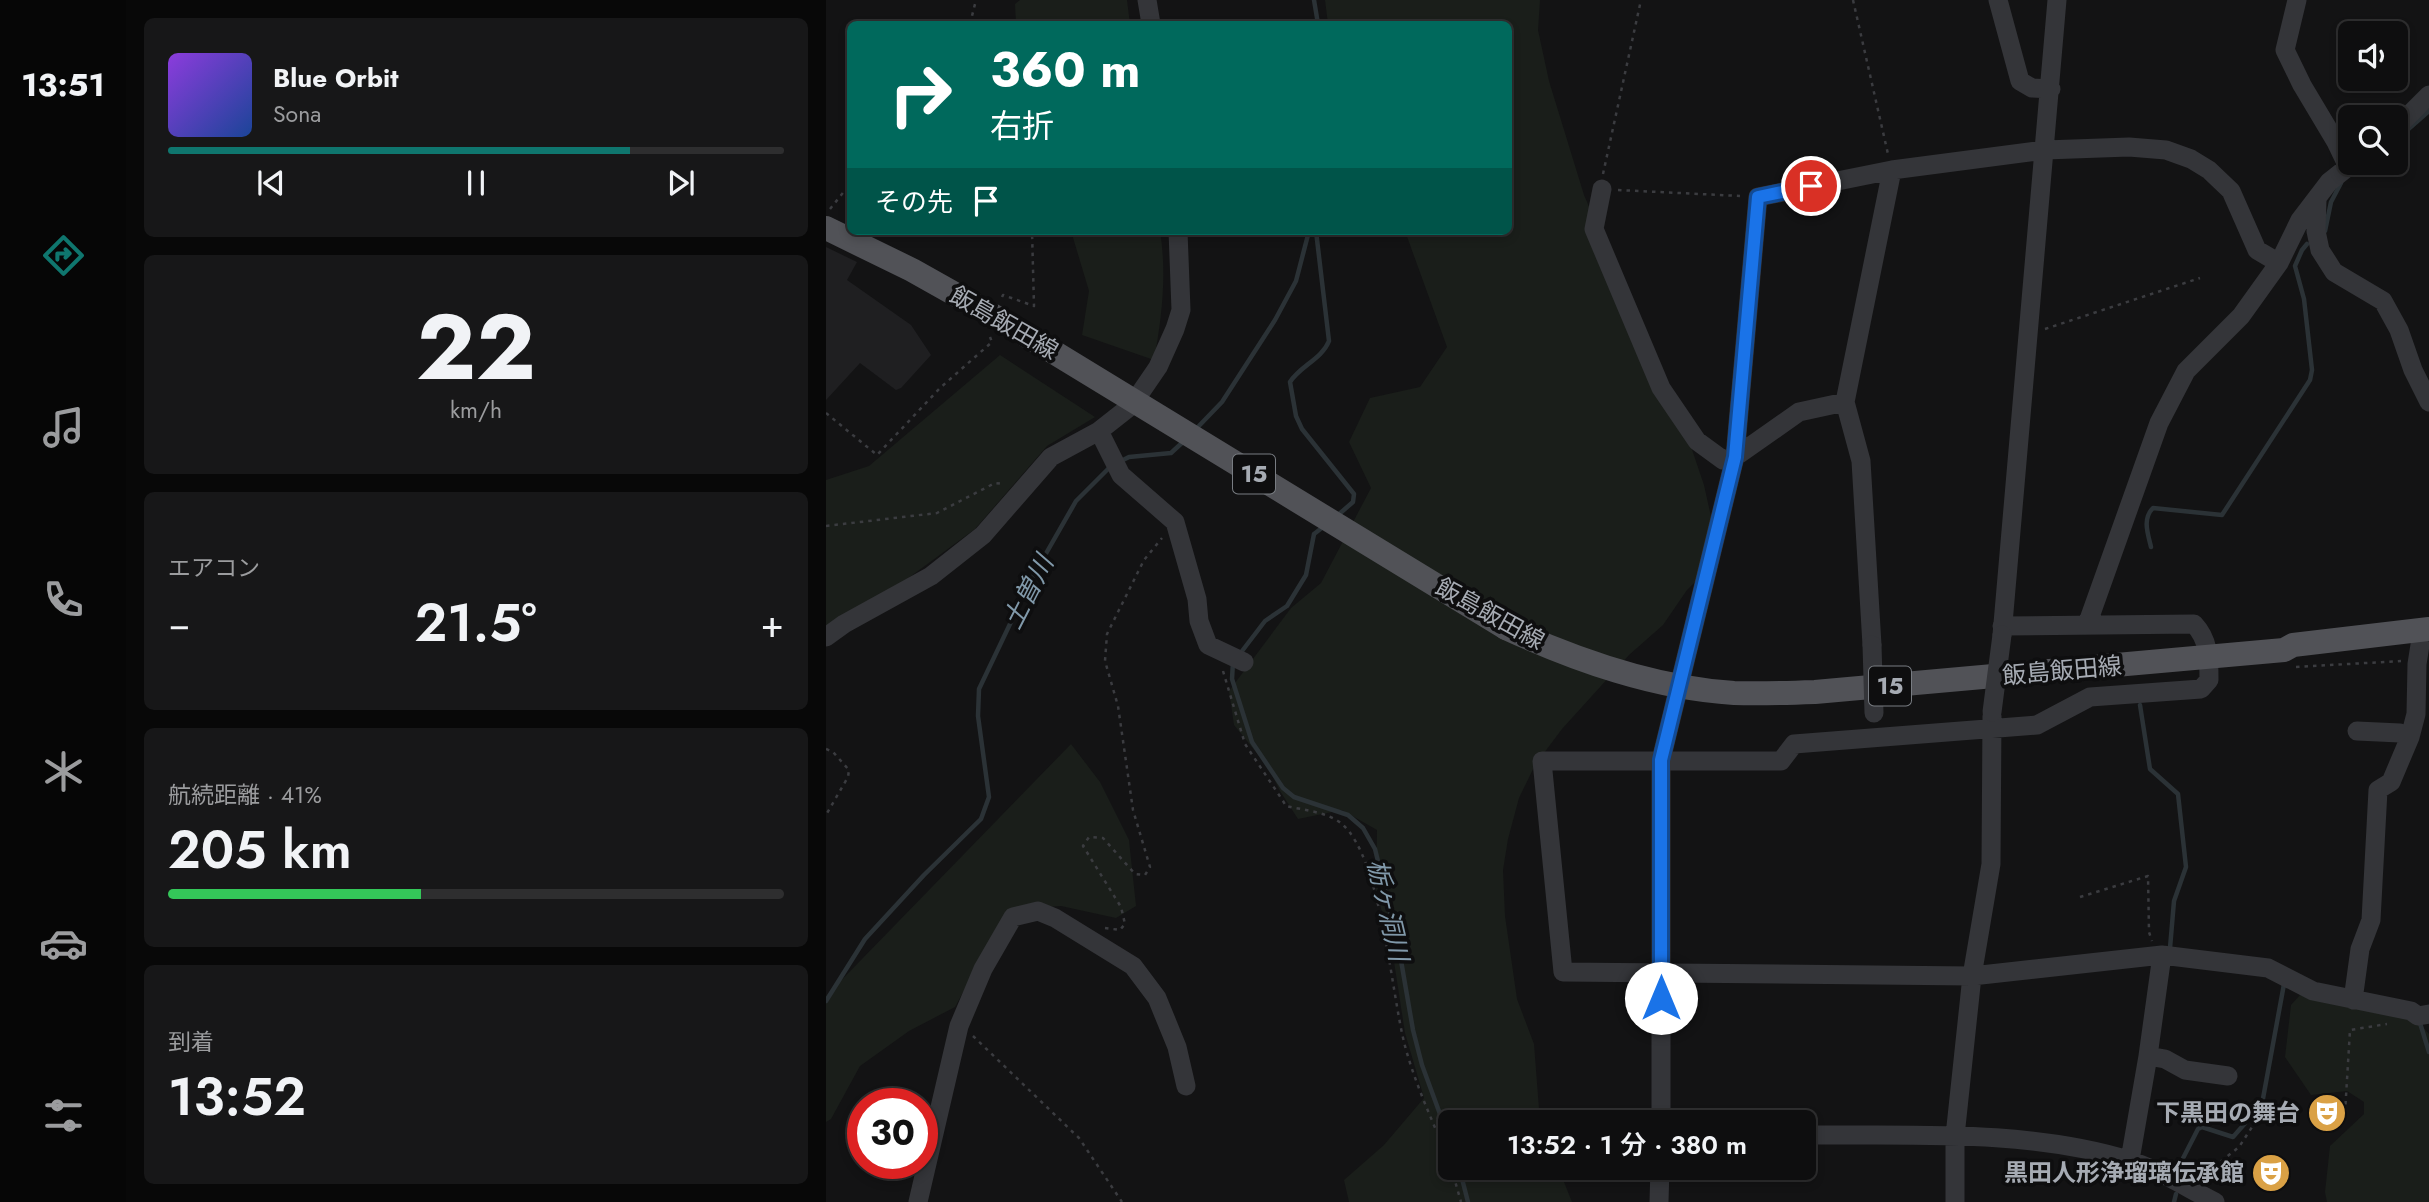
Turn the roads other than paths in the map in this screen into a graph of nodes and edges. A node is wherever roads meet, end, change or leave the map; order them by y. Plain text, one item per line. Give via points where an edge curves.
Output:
1 (1147, 0) edge
2 (1998, 0) edge
3 (2057, 0) edge
4 (2297, 0) edge
5 (1150, 21) edge
6 (2051, 89) junction
7 (2429, 95) edge
8 (2408, 116) edge
9 (2338, 145) edge
10 (2045, 150) junction
11 (1892, 170) junction
12 (2338, 175) edge
13 (1602, 189) road end
14 (2317, 200) junction
15 (826, 228) edge
16 (1178, 235) edge
17 (2279, 263) junction
18 (1845, 402) junction
19 (2429, 402) edge
20 (1099, 431) junction
21 (1735, 457) junction
22 (2087, 625) junction
23 (2002, 630) junction
24 (826, 637) edge
25 (2426, 639) edge
26 (2209, 658) junction
27 (1239, 659) dead end
28 (1678, 686) junction
29 (1992, 719) junction
30 (2357, 731) dead end
31 (1875, 737) junction
32 (2410, 737) junction
33 (1661, 760) junction
34 (2162, 955) junction
35 (1661, 973) junction
36 (1972, 976) junction
37 (2353, 1000) junction
38 (2429, 1014) edge
39 (2148, 1056) junction
40 (2228, 1076) dead end
41 (1186, 1086) dead end
42 (1661, 1110) edge
43 (1816, 1135) edge
44 (1955, 1136) junction
45 (2130, 1160) junction
46 (1660, 1180) edge
47 (918, 1202) edge
48 (1659, 1202) edge
49 (1955, 1202) edge
50 (2215, 1202) edge

1 - 5 street
2 - 6 street via 2020,81 2032,88
3 - 6 street
4 - 9 street via 2285,50
6 - 10 street
7 - 8 street
10 - 11 street
10 - 17 street via 2129,147 2166,150 2191,159 2231,191 2257,250
10 - 23 street
11 - 18 street
11 - 21 street via 1758,197
12 - 14 street
13 - 21 street via 1594,229 1661,388 1697,441 1723,460
14 - 17 street via 2300,220
14 - 19 street via 2320,250 2334,272 2383,301
15 - 28 main road, 飯島飯田線 / 15, bridge via 912,270 1506,628 1584,660
16 - 20 street via 1181,310 1175,329 1158,367 1132,405
17 - 22 street via 2241,316 2186,371 2159,424
18 - 21 street via 1799,412
18 - 31 street, bridge via 1861,461
20 - 24 street via 1051,457 983,536 931,576
20 - 27 street via 1121,475 1175,522 1208,645
21 - 28 street
22 - 23 street
22 - 26 street via 2194,624 2204,635
23 - 29 street, bridge
25 - 26 main road, 飯島飯田線 / 15 via 2293,645 2284,650
25 - 32 street via 2417,664 2416,714
26 - 28 main road, 飯島飯田線 / 15 via 1815,692 1734,693
26 - 29 street via 2209,680 2201,689 2090,697 2037,725
28 - 33 street
29 - 31 street
29 - 36 street via 1991,864
30 - 32 street
31 - 33 street via 1794,744 1781,761
32 - 37 street via 2390,782 2378,790 2371,920 2360,949
33 - 35 street
33 - 35 street via 1542,761 1563,972
34 - 36 street
34 - 37 street via 2268,968 2313,991
34 - 39 street
35 - 36 street
35 - 42 street
36 - 44 street
37 - 38 street via 2418,1016
39 - 40 street via 2185,1070
39 - 45 street
41 - 47 street via 1177,1047 1157,998 1133,966 1038,911 1013,917 959,1026
43 - 44 street
44 - 45 street via 2077,1148
44 - 49 street
45 - 50 street
46 - 48 street

